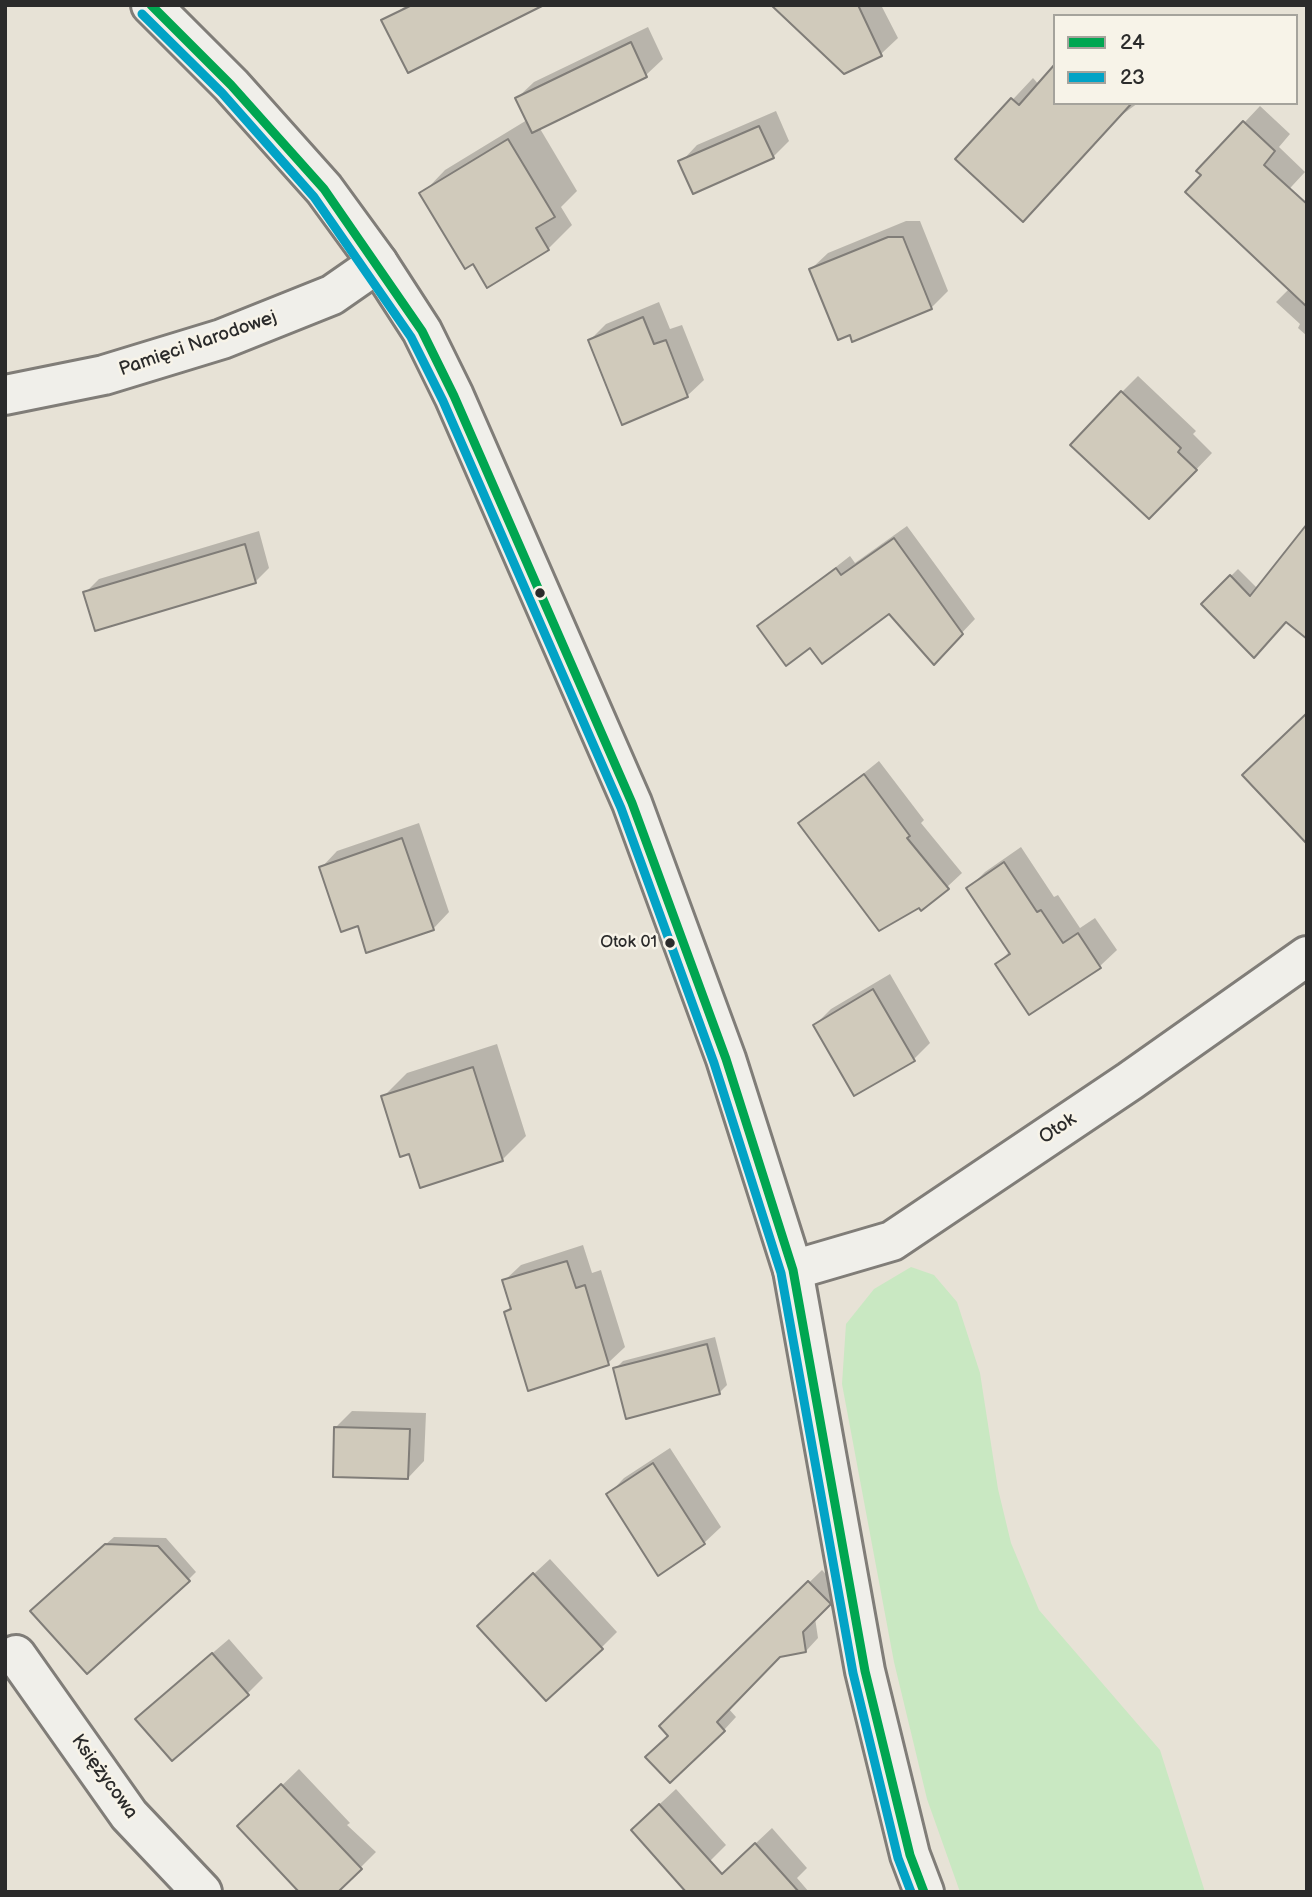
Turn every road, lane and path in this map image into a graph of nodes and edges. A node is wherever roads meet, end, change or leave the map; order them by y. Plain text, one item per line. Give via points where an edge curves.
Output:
1 (151, 5) edge
2 (379, 263) junction
3 (5, 395) edge
4 (1307, 956) edge
5 (793, 1270) junction
6 (16, 1655) dead end
7 (202, 1892) edge
8 (924, 1892) edge

1 - 2 street via 232,85 324,189
2 - 3 street, Pamięci Narodowej via 332,295 222,339 104,376
2 - 5 street via 422,331 454,396 632,803 726,1059
4 - 5 street, Otok via 892,1241
5 - 8 street via 865,1671 910,1855
6 - 7 street, Księżycowa via 129,1815

